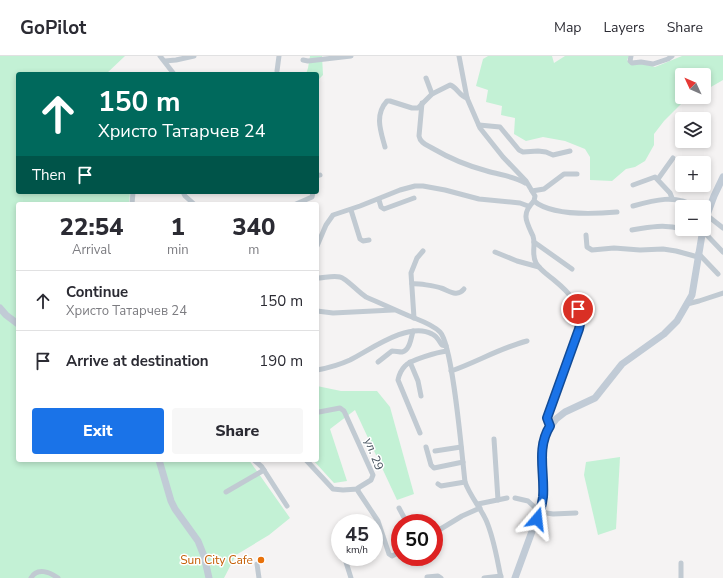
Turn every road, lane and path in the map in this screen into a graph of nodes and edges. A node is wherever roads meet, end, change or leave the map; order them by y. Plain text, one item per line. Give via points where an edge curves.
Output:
1 (160, 56) edge
2 (194, 56) edge
3 (279, 56) edge
4 (351, 56) edge
5 (459, 56) edge
6 (631, 56) edge
7 (672, 56) edge
8 (303, 60) dead end
9 (165, 61) junction
10 (277, 71) dead end
11 (173, 72) edge
12 (426, 78) dead end
13 (432, 94) junction
14 (467, 98) junction
15 (422, 103) junction
16 (479, 125) junction
17 (385, 147) dead end
18 (570, 151) dead end
19 (673, 158) dead end
20 (577, 174) dead end
21 (723, 177) edge
22 (658, 179) junction
23 (528, 184) junction
24 (633, 185) dead end
25 (532, 191) junction
26 (184, 194) edge
27 (313, 194) edge
28 (414, 198) dead end
29 (672, 198) junction
30 (378, 200) junction
31 (678, 200) edge
32 (534, 201) junction
33 (184, 202) dead end
34 (192, 202) edge
35 (302, 202) edge
36 (711, 202) edge
37 (528, 206) junction
38 (633, 206) dead end
39 (351, 210) junction
40 (617, 212) dead end
41 (711, 219) edge
42 (675, 227) edge
43 (723, 228) edge
44 (632, 230) dead end
45 (586, 235) dead end
46 (702, 236) edge
47 (709, 236) edge
48 (369, 240) dead end
49 (319, 242) edge
50 (534, 242) junction
51 (423, 251) dead end
52 (494, 252) dead end
53 (723, 252) edge
54 (698, 255) junction
55 (539, 267) junction
56 (572, 269) dead end
57 (718, 274) dead end
58 (319, 278) edge
59 (412, 284) junction
60 (464, 289) dead end
61 (723, 293) edge
62 (688, 304) junction
63 (0, 308) edge
64 (396, 310) junction
65 (319, 311) edge
66 (414, 318) junction
67 (16, 322) edge
68 (413, 332) junction
69 (527, 341) dead end
70 (447, 349) junction
71 (378, 362) dead end
72 (410, 362) junction
73 (319, 369) edge
74 (451, 371) junction
75 (421, 396) dead end
76 (319, 412) dead end
77 (550, 426) junction
78 (420, 433) dead end
79 (494, 439) dead end
80 (426, 447) dead end
81 (461, 447) junction
82 (435, 451) dead end
83 (160, 462) edge
84 (256, 462) edge
85 (308, 462) edge
86 (462, 462) junction
87 (264, 470) junction
88 (465, 482) junction
89 (438, 484) dead end
90 (358, 489) junction
91 (226, 492) dead end
92 (507, 498) dead end
93 (515, 498) dead end
94 (498, 500) junction
95 (287, 506) dead end
96 (479, 506) junction
97 (399, 508) dead end
98 (540, 512) junction
99 (576, 513) dead end
100 (403, 514) edge
101 (443, 528) edge
102 (391, 555) edge
103 (681, 563) dead end
104 (258, 564) dead end
105 (347, 566) edge
106 (427, 577) edge
107 (501, 577) edge
108 (31, 578) edge
109 (58, 578) edge
110 (209, 578) edge
111 (259, 578) edge
112 (351, 578) edge
113 (441, 578) edge
114 (484, 578) edge
115 (515, 578) edge
116 (681, 578) edge

1 - 9 street
2 - 9 street
3 - 10 street
4 - 8 street
5 - 14 street
6 - 7 street via 630,61 635,64 653,64
9 - 11 street
12 - 13 street
13 - 14 street via 451,85
13 - 15 street
14 - 16 street
15 - 17 street via 418,108 390,101 385,103 379,121
15 - 23 street via 419,136 421,142 459,162
16 - 18 street via 500,127 523,152 538,151 557,155
16 - 23 street via 502,157
19 - 22 street
20 - 25 street via 564,174 544,189
21 - 36 main road
22 - 24 street via 652,177
22 - 29 street
23 - 25 street
25 - 32 street
26 - 33 street
26 - 34 street
27 - 35 street via 310,199
28 - 30 street via 384,209
29 - 31 street
29 - 38 street
30 - 37 street via 419,186
30 - 39 street
32 - 37 street
32 - 40 street via 547,209 576,213
37 - 50 street via 526,222
39 - 48 street via 360,239
39 - 49 street via 333,215
41 - 43 street
42 - 44 street
45 - 54 street via 587,247 592,250 657,249
46 - 54 main road
47 - 53 street
50 - 55 street via 534,258
50 - 56 street
51 - 59 street via 412,268
52 - 55 street
54 - 57 street
54 - 62 main road via 692,295
55 - 77 street via 569,295 581,319 547,418
58 - 64 street via 341,277 362,294
59 - 60 street via 439,287 453,293 459,293
59 - 66 street
61 - 62 street
62 - 77 main road via 670,328 622,364 595,398 565,412
63 - 67 main road
64 - 65 street
64 - 66 street
66 - 70 street via 441,332
68 - 70 street via 432,333
68 - 71 street via 405,350 392,351
68 - 73 street via 373,346 340,364
69 - 74 street
70 - 72 street
70 - 74 street
72 - 75 street
72 - 78 street via 401,370 398,380
74 - 81 street
76 - 90 street, ул. 29 via 340,408 344,411 373,474 371,480
77 - 98 main road via 546,432 541,458 543,498
79 - 94 street
80 - 86 street via 434,468
81 - 82 street
81 - 86 street
83 - 110 main road via 175,509 202,548
84 - 87 street
85 - 90 street via 333,489
86 - 88 street
87 - 91 street
87 - 95 street
88 - 89 street via 441,486
88 - 96 street
90 - 102 street via 378,522
92 - 94 street
93 - 98 street via 528,501
94 - 96 street
96 - 101 street
96 - 107 street via 496,551
97 - 100 street
98 - 99 street
98 - 115 main road
103 - 116 street
104 - 111 street
105 - 112 street
106 - 113 street
107 - 114 street
108 - 109 street via 40,571

